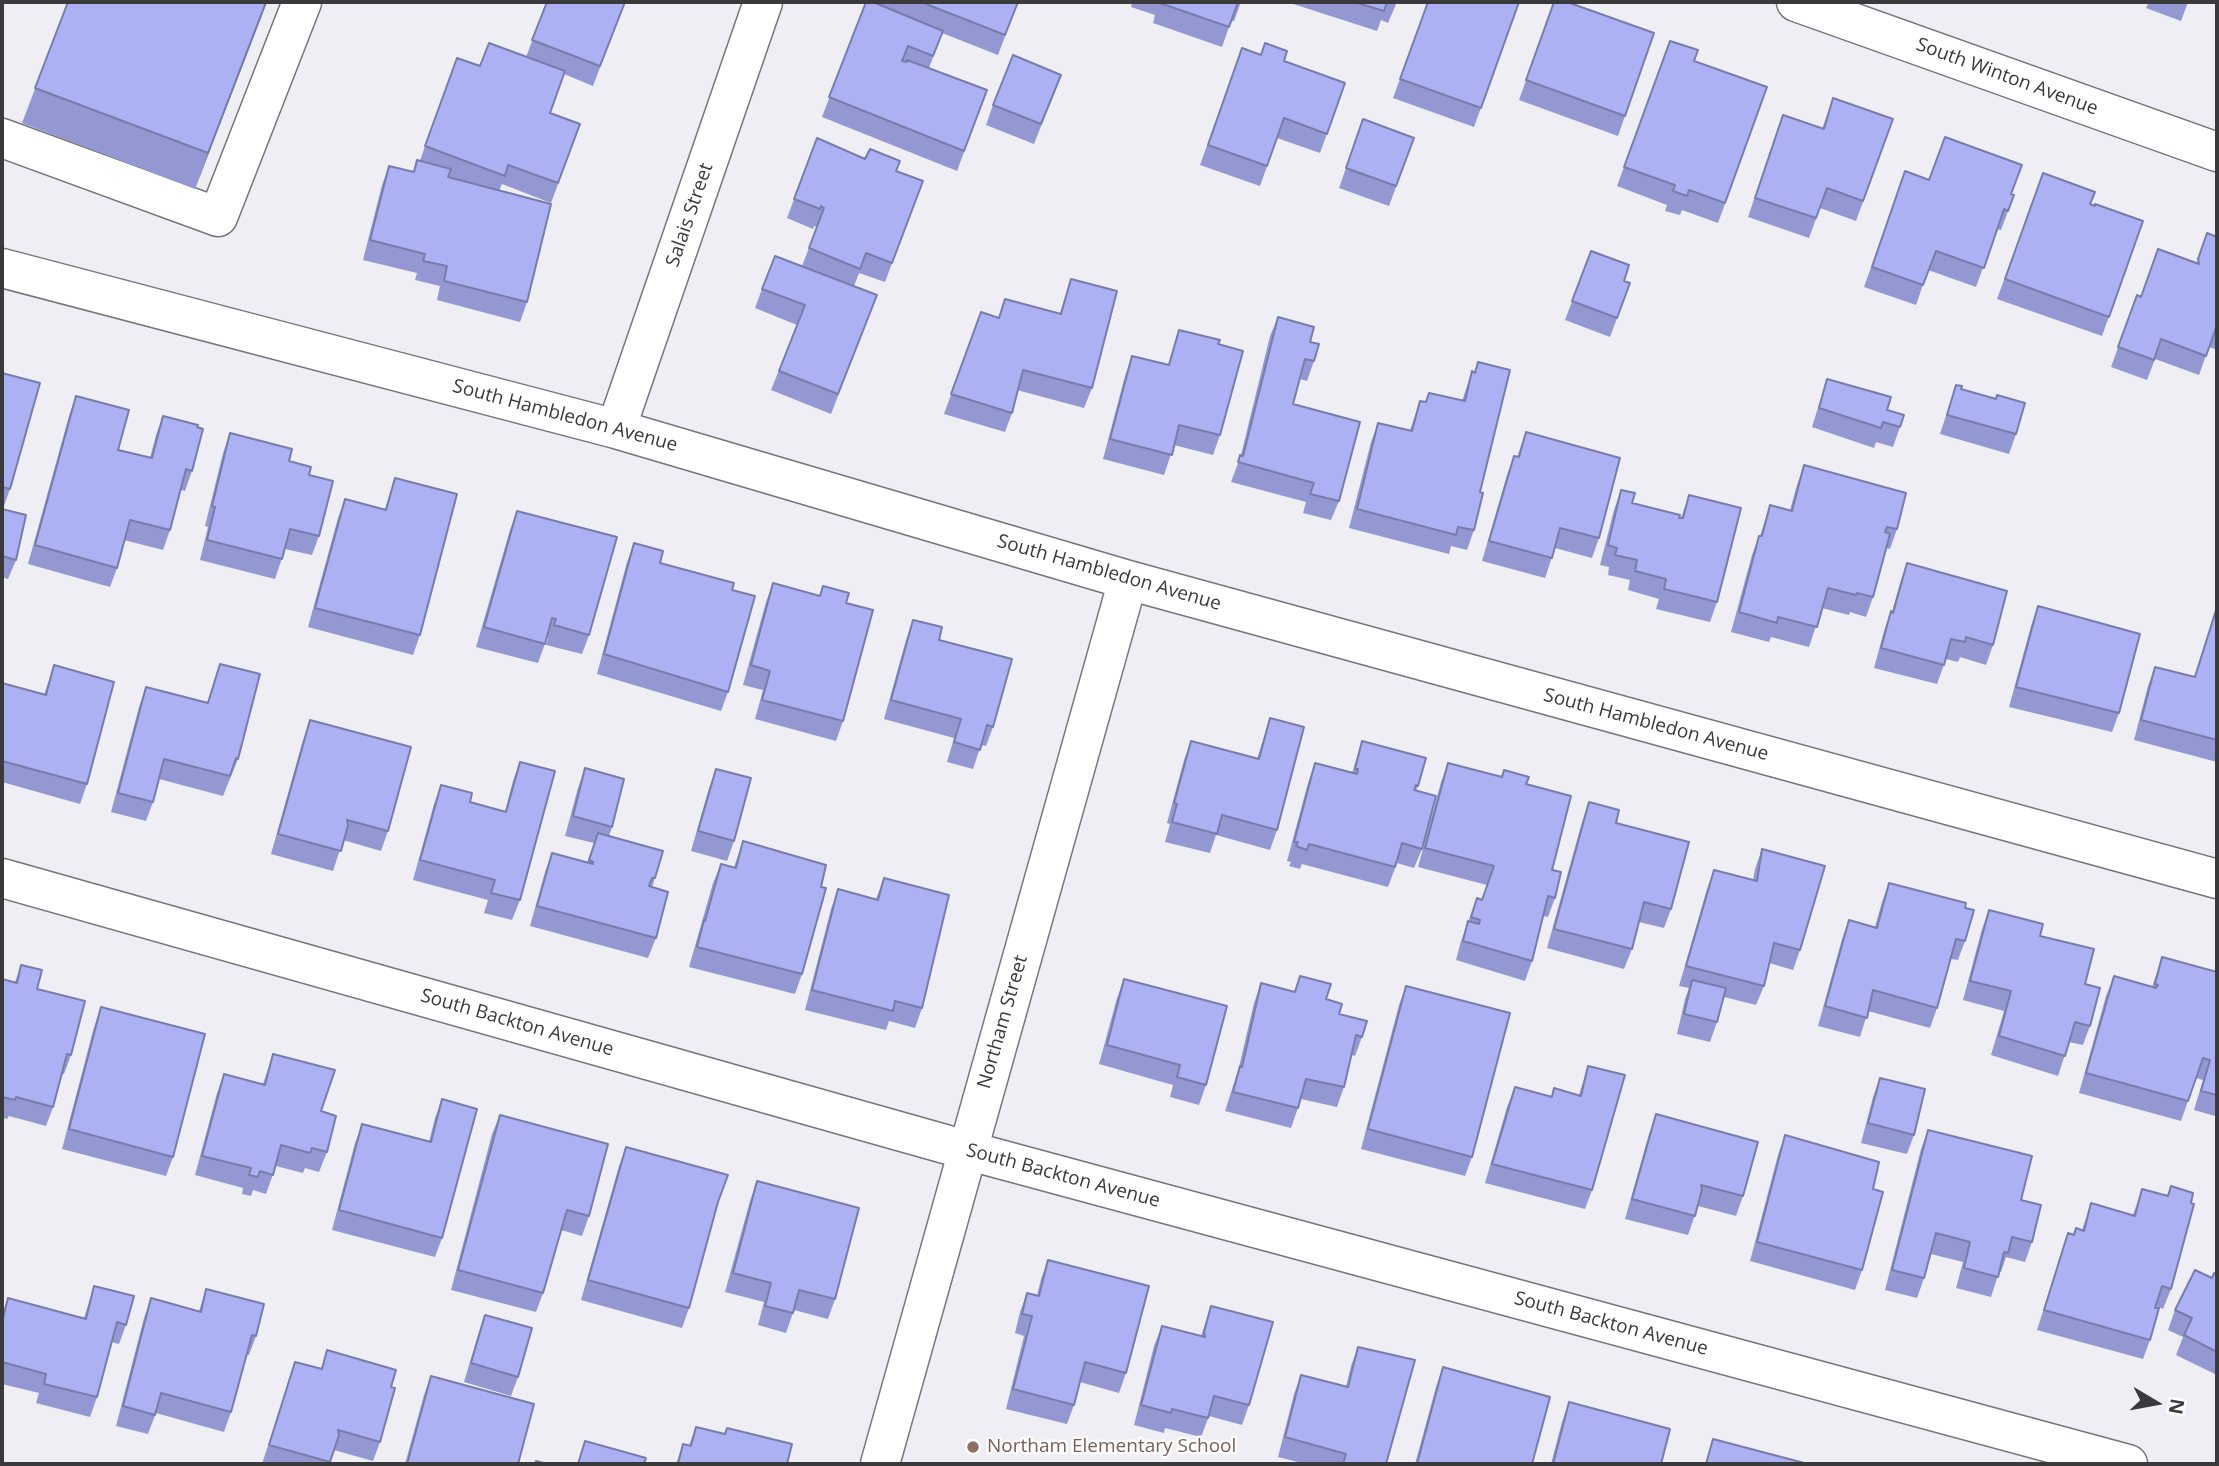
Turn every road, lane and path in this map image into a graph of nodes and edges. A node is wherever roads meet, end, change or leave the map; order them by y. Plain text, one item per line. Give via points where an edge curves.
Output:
1 (302, 2) edge
2 (763, 2) edge
3 (1796, 2) edge
4 (2, 138) edge
5 (2217, 152) edge
6 (2, 268) edge
7 (616, 429) junction
8 (1128, 580) junction
9 (2, 878) edge
10 (2217, 879) edge
11 (966, 1150) junction
12 (880, 1464) edge
13 (2128, 1464) edge

1 - 4 street via 218,217
2 - 7 street, Salais Street
3 - 5 street, South Winton Avenue
6 - 7 street, South Hambledon Avenue
7 - 8 street, South Hambledon Avenue
8 - 10 street, South Hambledon Avenue
8 - 11 street, Northam Street
9 - 11 street, South Backton Avenue
11 - 12 street, Northam Street
11 - 13 street, South Backton Avenue

